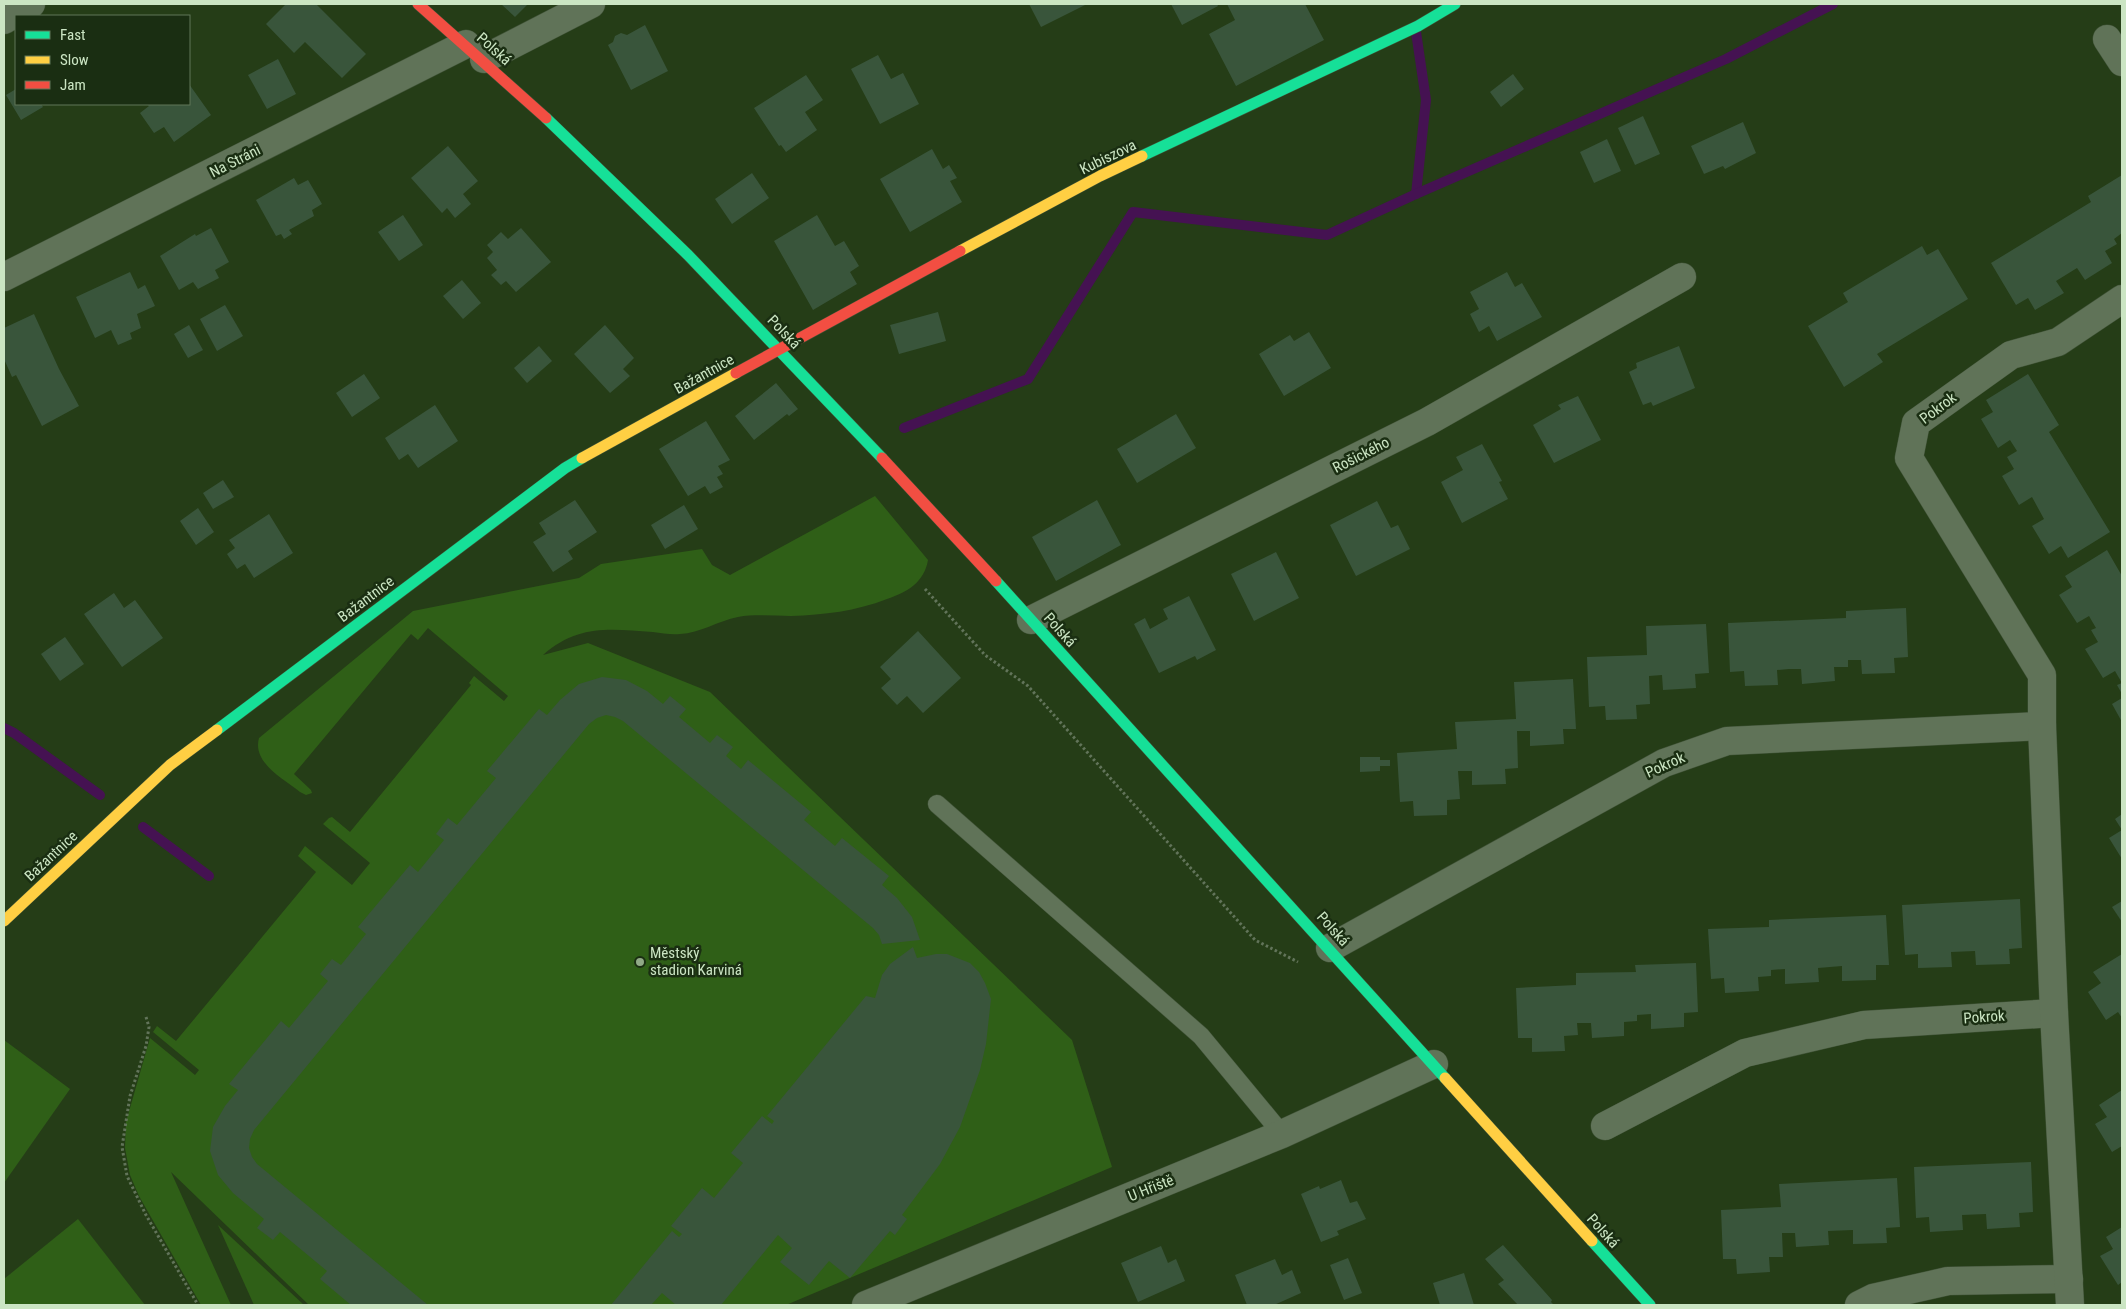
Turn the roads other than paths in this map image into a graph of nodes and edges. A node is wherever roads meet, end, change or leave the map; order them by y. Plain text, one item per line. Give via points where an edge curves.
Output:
1 (32, 4) edge
2 (418, 4) edge
3 (591, 4) edge
4 (1455, 4) edge
5 (4, 20) edge
6 (2107, 39) dead end
7 (475, 52) junction
8 (2122, 62) edge
9 (4, 277) edge
10 (1682, 277) dead end
11 (2122, 298) edge
12 (780, 348) junction
13 (1031, 620) junction
14 (2042, 726) junction
15 (937, 804) dead end
16 (4, 921) edge
17 (1330, 948) junction
18 (2054, 1013) junction
19 (1434, 1064) junction
20 (1605, 1126) dead end
21 (1282, 1134) junction
22 (2070, 1292) edge
23 (866, 1305) edge
24 (1650, 1305) edge
25 (1859, 1305) edge

1 - 5 street
2 - 7 street, Polská
3 - 7 street, Na Stráni
4 - 12 street, Kubiszova via 1418,26 1100,176
6 - 8 street
7 - 9 street, Na Stráni
7 - 12 street, Polská via 671,237
10 - 13 street, Rošického via 1426,422
11 - 14 street, Pokrok via 2058,342 2011,355 1916,423 1909,458 2042,675
12 - 13 street, Polská
12 - 16 street, Bažantnice via 557,474 170,765
13 - 17 street, Polská
14 - 17 street, Pokrok via 1727,742 1664,763
14 - 18 street, Pokrok
15 - 21 lane via 1201,1036
17 - 19 street, Polská
18 - 20 street, Pokrok via 1864,1025 1745,1053
18 - 22 street, Pokrok
19 - 21 street, U Hřiště
19 - 24 street, Polská
21 - 23 street, U Hřiště
22 - 25 street, Pokrok via 1948,1281 1873,1298

